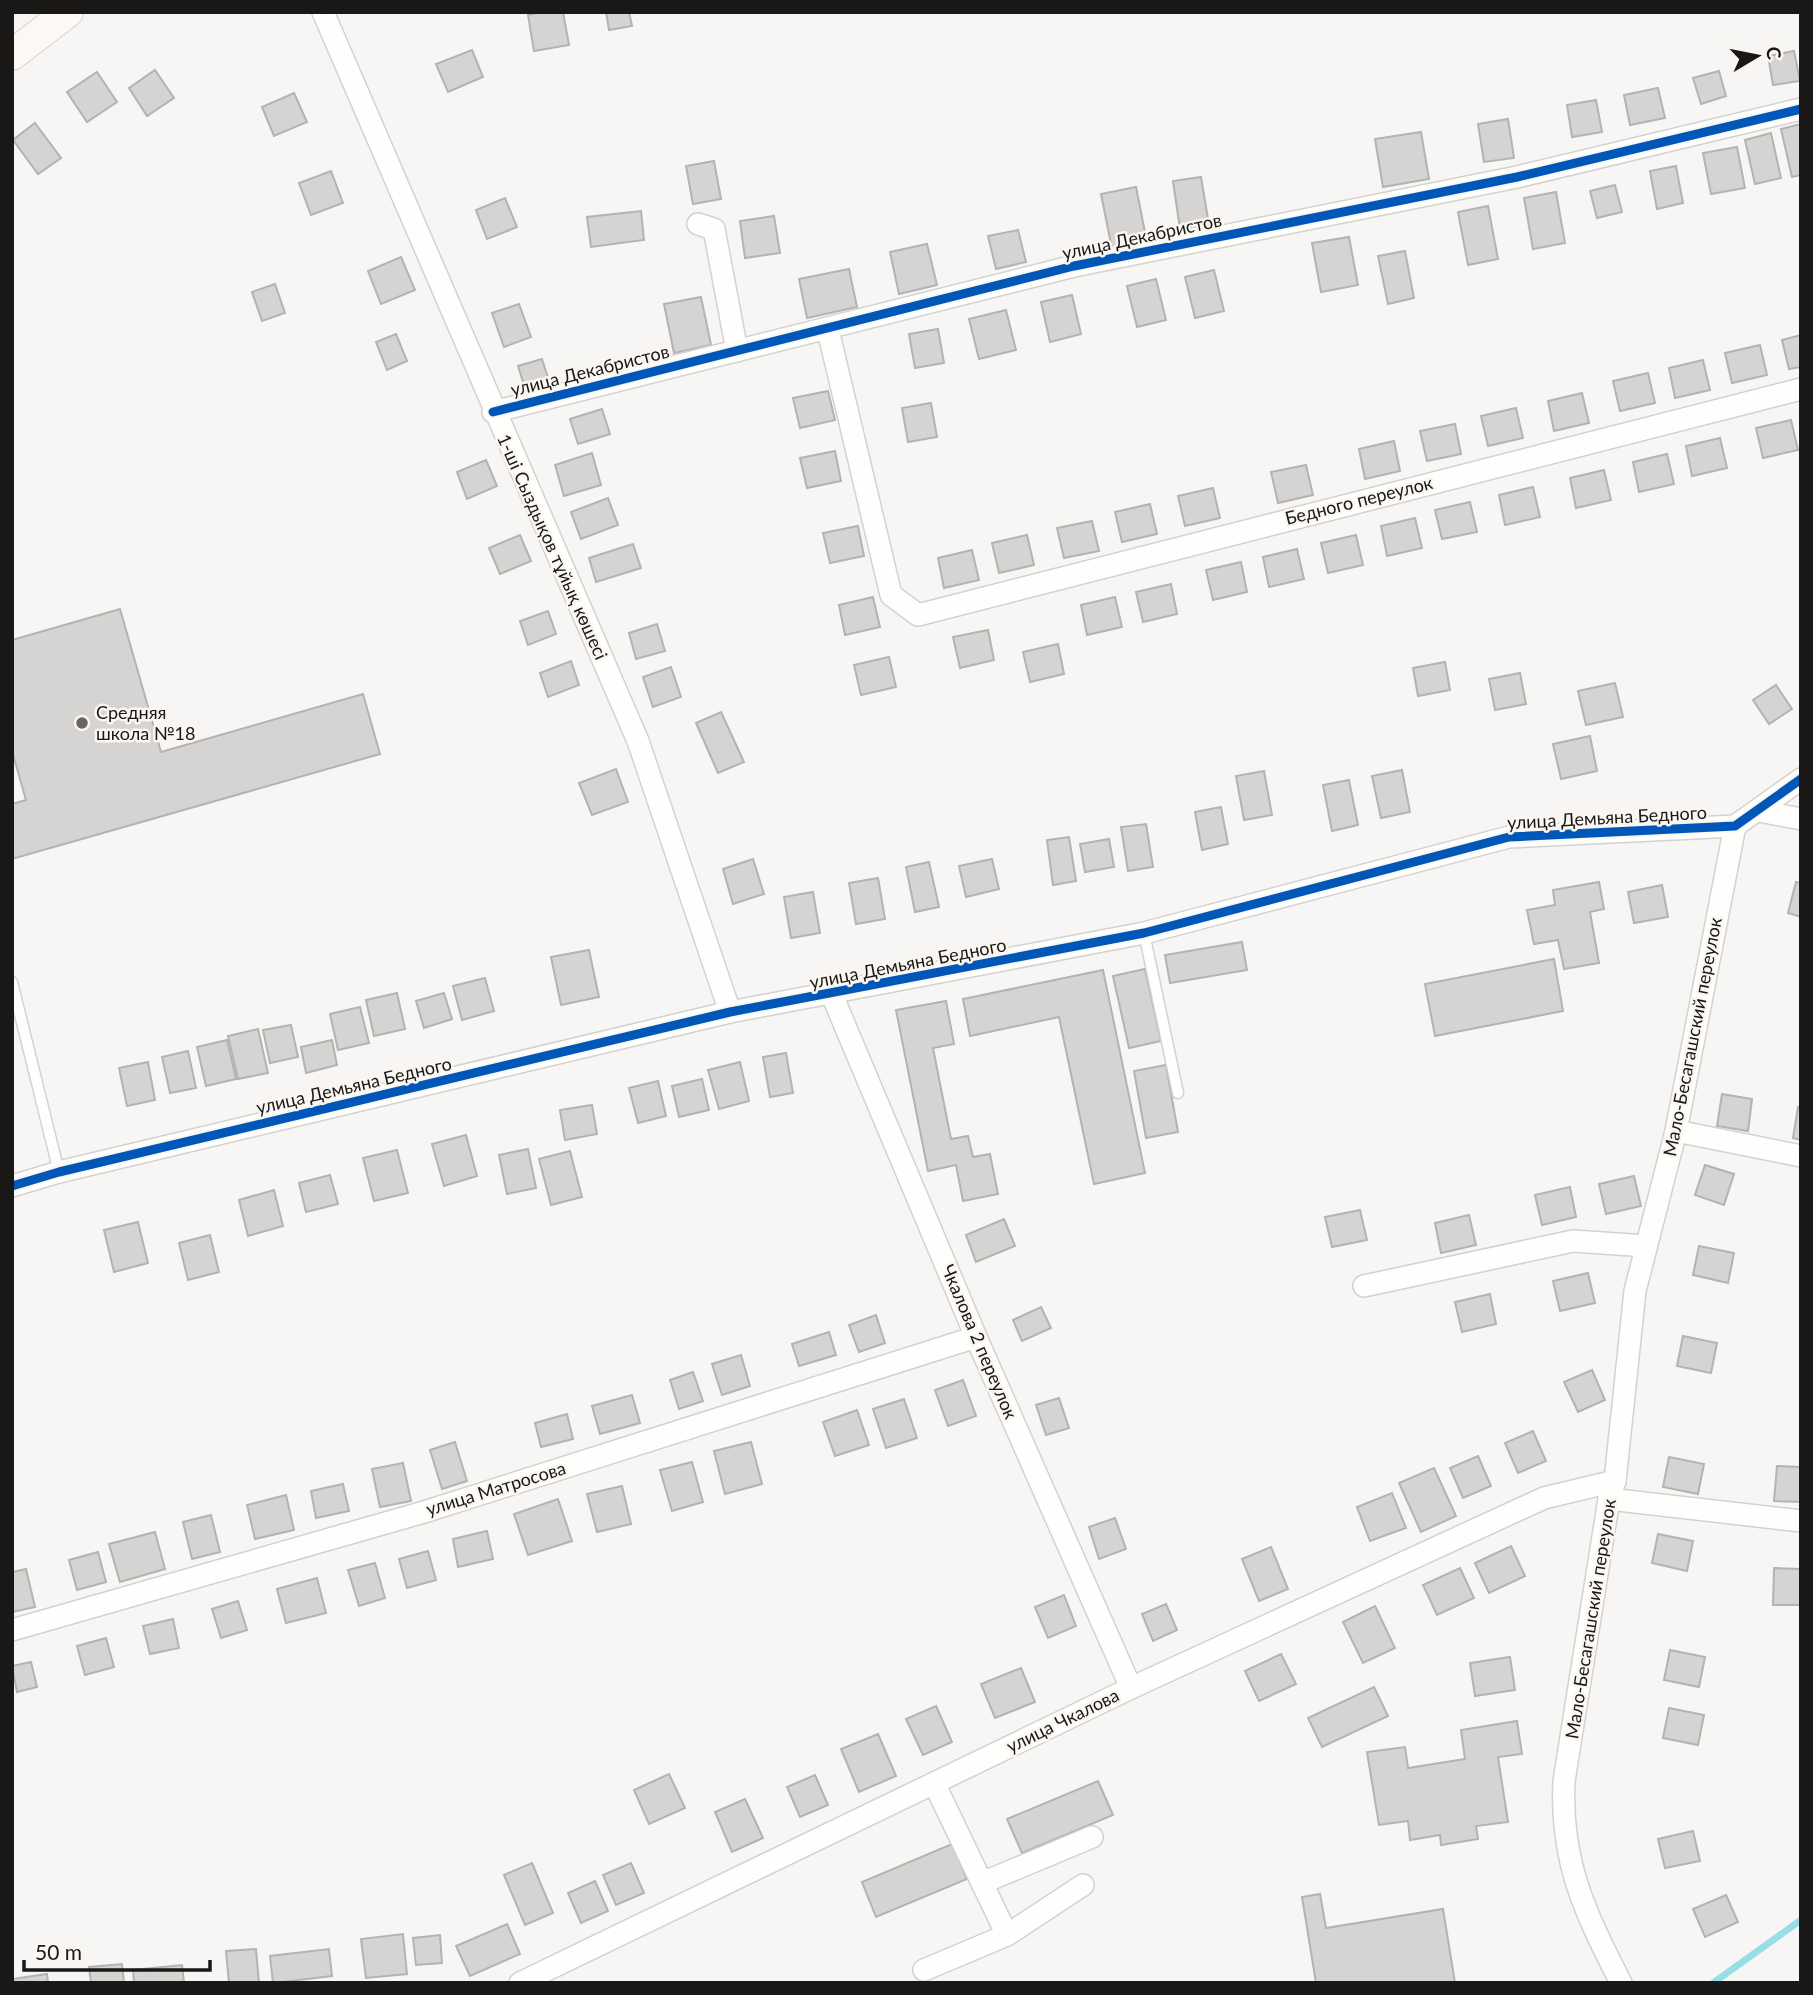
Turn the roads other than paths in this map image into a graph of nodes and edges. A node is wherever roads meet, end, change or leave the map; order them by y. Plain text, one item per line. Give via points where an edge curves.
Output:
1 (68, 12) edge
2 (323, 12) edge
3 (12, 55) edge
4 (1801, 109) edge
5 (698, 224) dead end
6 (828, 330) junction
7 (737, 351) junction
8 (1801, 389) edge
9 (493, 412) junction
10 (1801, 779) edge
11 (1759, 811) junction
12 (1801, 819) edge
13 (1735, 826) junction
14 (1144, 933) junction
15 (12, 982) edge
16 (832, 995) junction
17 (730, 1012) junction
18 (1178, 1093) dead end
19 (1676, 1131) junction
20 (1801, 1156) edge
21 (59, 1172) junction
22 (12, 1186) edge
23 (1646, 1246) junction
24 (1364, 1286) dead end
25 (976, 1337) junction
26 (1612, 1490) junction
27 (1801, 1521) edge
28 (12, 1630) edge
29 (1131, 1688) junction
30 (934, 1783) junction
31 (1092, 1837) dead end
32 (982, 1883) junction
33 (1083, 1885) dead end
34 (1006, 1935) junction
35 (924, 1970) dead end
36 (520, 1983) edge
37 (1621, 1983) edge

1 - 3 street
2 - 9 street, 1-ші Сыздықов тұйық көшесі
4 - 6 street, улица Декабристов via 1517,177 1074,266
5 - 7 street via 714,229
6 - 7 street, улица Декабристов
6 - 8 street, Бедного переулок via 891,596 918,615
7 - 9 street, улица Декабристов
9 - 17 street, 1-ші Сыздықов тұйық көшесі via 638,741
10 - 11 street, улица Демьяна Бедного
11 - 12 street
11 - 13 street, улица Демьяна Бедного
13 - 14 street, улица Демьяна Бедного via 1509,837
13 - 19 street, Мало-Бесагашский переулок
14 - 16 street, улица Демьяна Бедного
14 - 18 lane
15 - 21 lane
16 - 17 street, улица Демьяна Бедного
16 - 25 street, Чкалова 2 переулок
17 - 21 street, улица Демьяна Бедного
19 - 20 street
19 - 23 street, Мало-Бесагашский переулок
21 - 22 street, улица Демьяна Бедного
23 - 24 street via 1573,1241
23 - 26 street, Мало-Бесагашский переулок via 1635,1291
25 - 28 street, улица Матросова via 424,1512
25 - 29 street, Чкалова 2 переулок
26 - 27 street
26 - 29 street, улица Чкалова via 1544,1498
26 - 37 street, Мало-Бесагашский переулок via 1564,1781 1562,1820 1570,1864 1591,1923
29 - 30 street, улица Чкалова
30 - 32 street
30 - 36 street, улица Чкалова
31 - 32 street
32 - 34 street
33 - 34 street
34 - 35 street

